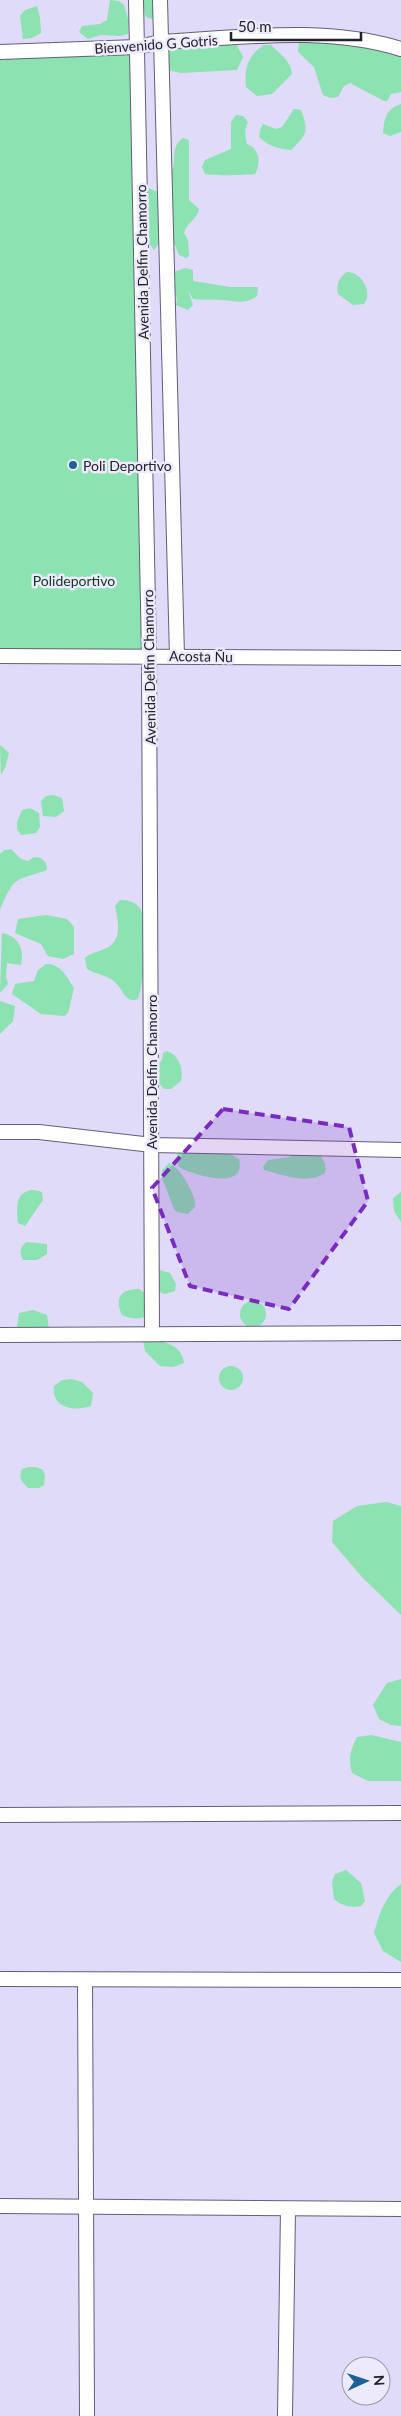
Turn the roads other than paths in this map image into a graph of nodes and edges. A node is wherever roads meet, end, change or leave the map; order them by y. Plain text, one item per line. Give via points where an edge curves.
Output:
1 (136, 0) edge
2 (160, 0) edge
3 (160, 42) junction
4 (137, 47) junction
5 (401, 49) edge
6 (0, 52) edge
7 (0, 656) edge
8 (149, 656) junction
9 (177, 656) junction
10 (401, 658) edge
11 (0, 1132) edge
12 (152, 1146) junction
13 (401, 1150) edge
14 (152, 1333) junction
15 (401, 1333) edge
16 (0, 1335) edge
17 (401, 1813) edge
18 (0, 1815) edge
19 (0, 1980) edge
20 (85, 1980) junction
21 (401, 1980) edge
22 (0, 2206) edge
23 (86, 2207) junction
24 (288, 2208) junction
25 (401, 2210) edge
26 (87, 2416) edge
27 (285, 2416) edge

1 - 4 street, Avenida Delfin Chamorro
2 - 3 street, Avenida Delfin Chamorro
3 - 4 street, Bienvenido G Gotris
3 - 5 street, Bienvenido G Gotris via 321,35
3 - 9 street, Avenida Delfin Chamorro
4 - 6 street, Bienvenido G Gotris
4 - 8 street, Avenida Delfin Chamorro
7 - 8 street, Acosta Ñu
8 - 9 street, Acosta Ñu
8 - 12 street, Avenida Delfin Chamorro
9 - 10 street, Acosta Ñu
11 - 12 street via 39,1132
12 - 13 street
12 - 14 street, Avenida Delfin Chamorro
14 - 15 street
14 - 16 street
17 - 18 street
19 - 20 street
20 - 21 street
20 - 23 street
22 - 23 street
23 - 24 street
23 - 26 street
24 - 25 street
24 - 27 street

